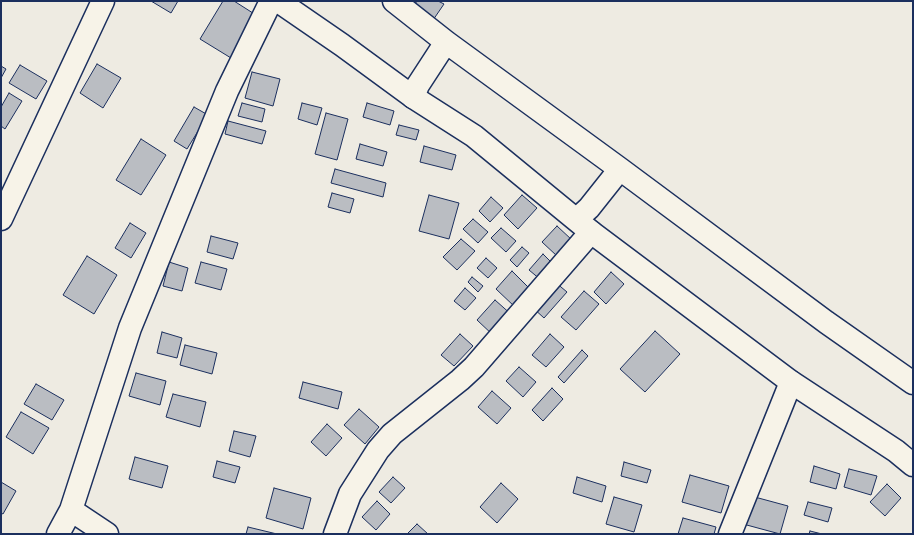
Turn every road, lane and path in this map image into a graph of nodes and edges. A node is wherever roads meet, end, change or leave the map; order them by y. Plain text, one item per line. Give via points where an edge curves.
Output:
1 (103, 1) edge
2 (271, 1) edge
3 (278, 1) edge
4 (394, 1) edge
5 (444, 45) junction
6 (415, 91) junction
7 (617, 172) junction
8 (1, 219) edge
9 (585, 220) junction
10 (791, 382) junction
11 (913, 383) edge
12 (913, 465) edge
13 (71, 510) junction
14 (58, 534) edge
15 (107, 534) edge
16 (335, 534) edge
17 (730, 534) edge

1 - 8 street
2 - 13 street via 227,91 130,328
3 - 6 street
4 - 5 street
5 - 6 street
5 - 7 street
6 - 9 street
7 - 9 street
7 - 11 street
9 - 10 street
9 - 16 street via 474,367 392,434 378,450 350,494
10 - 12 street via 896,451
10 - 17 street
13 - 14 street
13 - 15 street

